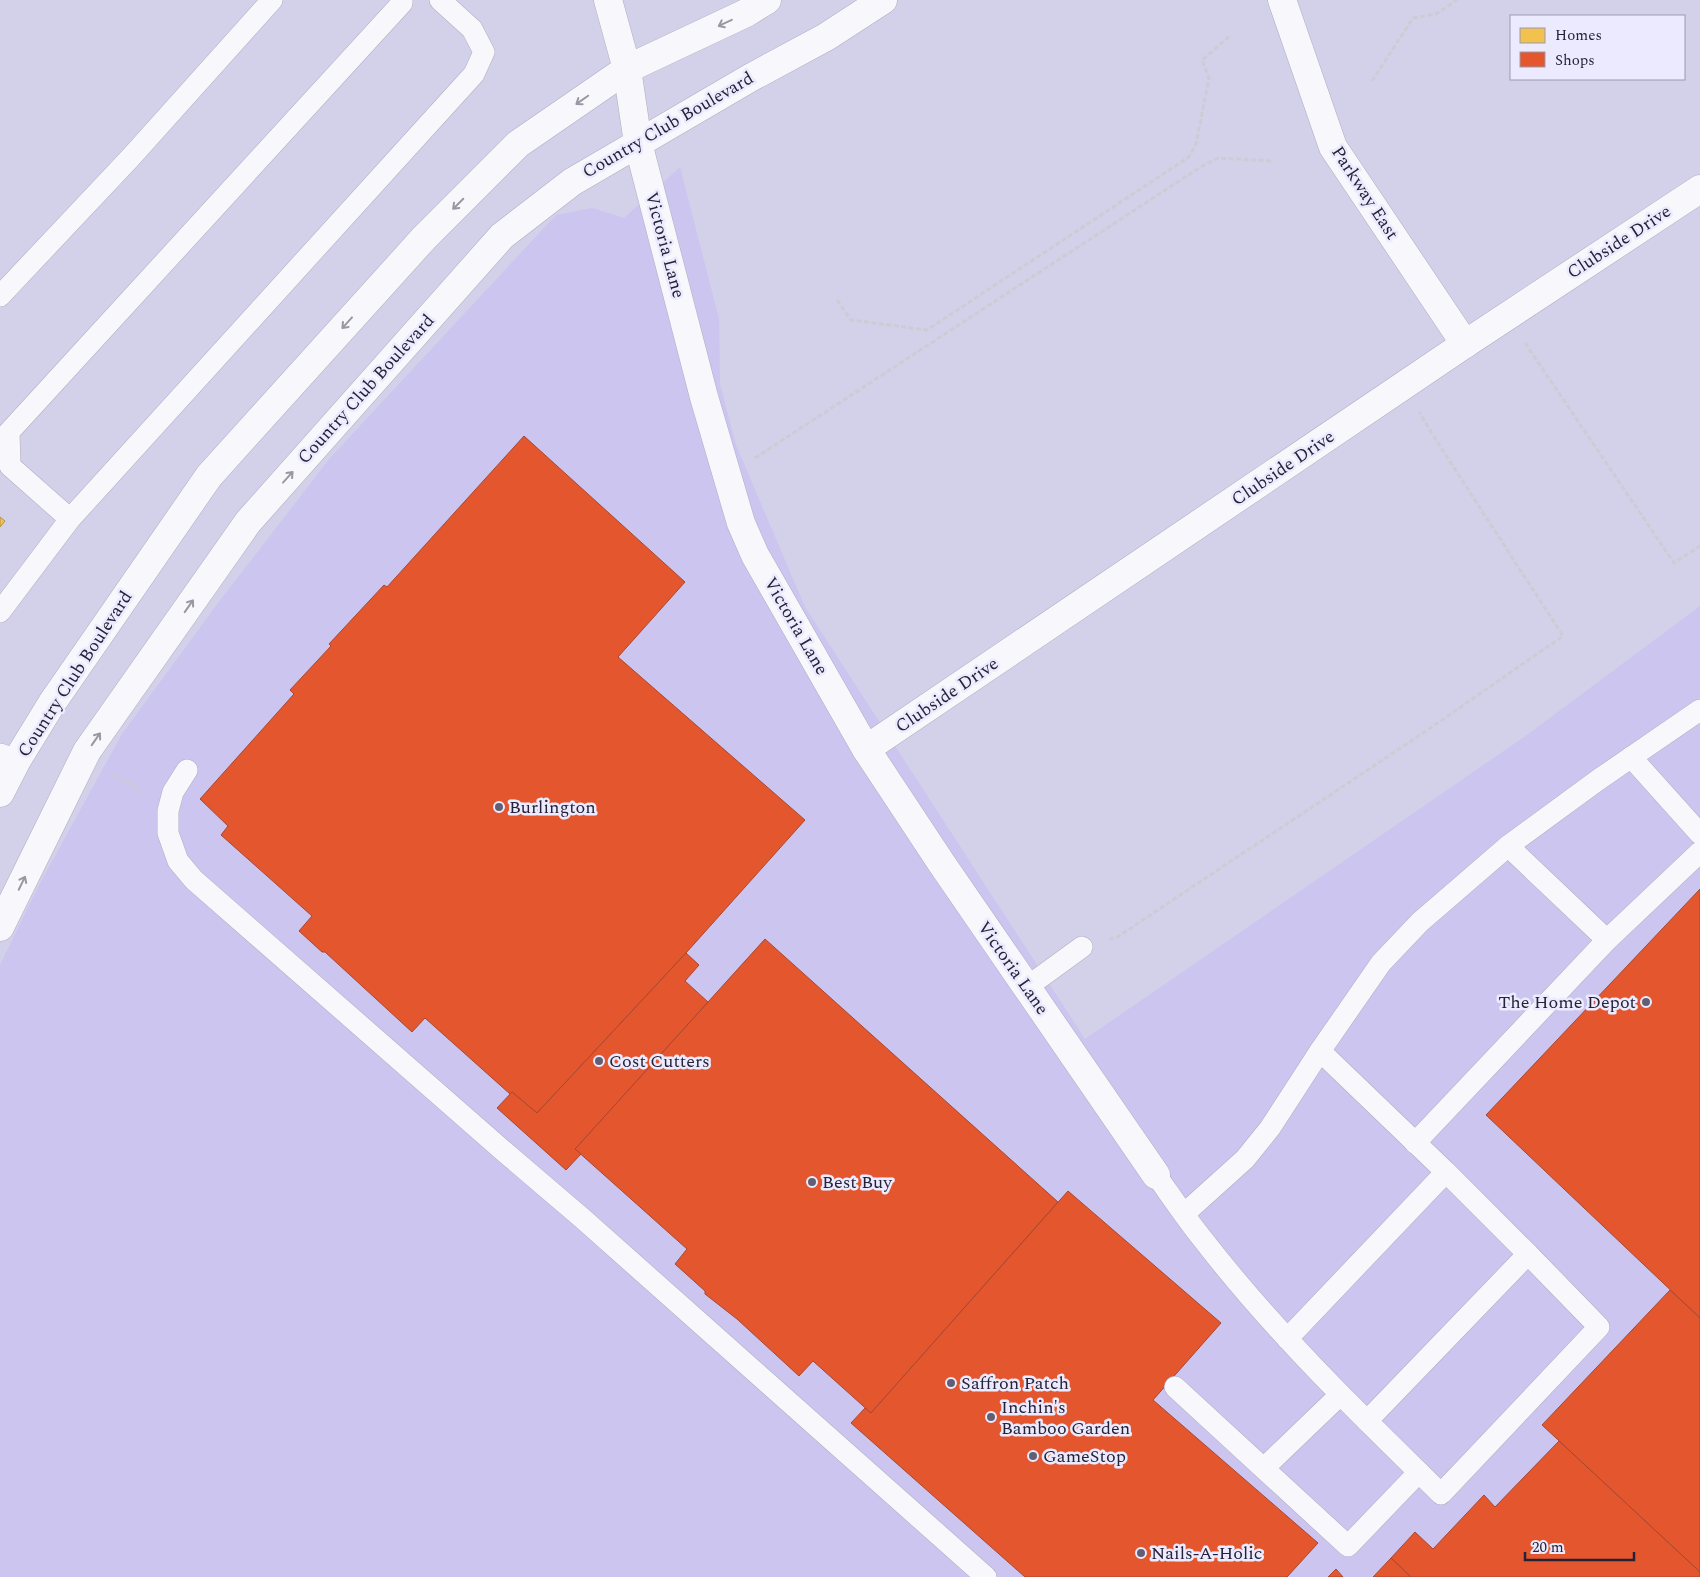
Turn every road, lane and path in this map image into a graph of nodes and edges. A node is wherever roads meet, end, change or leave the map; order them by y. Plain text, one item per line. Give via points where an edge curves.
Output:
1 (272, 0) edge
2 (402, 0) edge
3 (440, 0) edge
4 (608, 0) edge
5 (768, 0) edge
6 (883, 0) edge
7 (1282, 0) edge
8 (1457, 0) edge
9 (1231, 35) dead end
10 (627, 69) junction
11 (1372, 82) dead end
12 (638, 143) junction
13 (1271, 162) dead end
14 (1700, 189) edge
15 (0, 296) edge
16 (837, 300) dead end
17 (1507, 316) junction
18 (1465, 344) junction
19 (1404, 386) junction
20 (5, 444) edge
21 (752, 460) dead end
22 (70, 519) junction
23 (1700, 546) edge
24 (0, 612) edge
25 (1700, 710) edge
26 (866, 749) junction
27 (9, 757) edge
28 (1631, 757) junction
29 (187, 770) dead end
30 (110, 772) dead end
31 (0, 793) edge
32 (147, 794) dead end
33 (1700, 834) edge
34 (1508, 846) junction
35 (1700, 852) edge
36 (0, 927) edge
37 (1607, 940) junction
38 (1082, 948) joint
39 (1027, 987) junction
40 (1320, 1051) junction
41 (1415, 1143) junction
42 (1446, 1172) junction
43 (1156, 1175) joint
44 (1184, 1214) junction
45 (1528, 1254) junction
46 (1287, 1339) junction
47 (1175, 1387) dead end
48 (1340, 1394) junction
49 (1367, 1422) junction
50 (1264, 1468) junction
51 (1419, 1472) junction
52 (986, 1577) edge

1 - 15 lane
2 - 20 lane via 9,432
3 - 22 lane via 472,29 484,52 474,74
4 - 10 street, Victoria Lane
5 -> 10 street, Country Club Boulevard
6 - 12 street, Country Club Boulevard via 826,37
7 - 18 street, Parkway East via 1334,147
8 - 11 path via 1436,14 1412,18
9 - 16 path via 1202,60 1209,78 1196,144 1189,157 927,330 851,320
10 - 12 street, Victoria Lane
10 -> 27 street, Country Club Boulevard via 518,144 424,238 209,476 52,703
12 - 26 street, Victoria Lane via 704,397 741,523 755,555
36 -> 12 street, Country Club Boulevard via 88,751 248,522 502,236 572,182
13 - 21 path via 1218,158 1199,168
14 - 17 street, Clubside Drive
17 - 18 street, Clubside Drive
17 - 23 path via 1674,564
18 - 19 street, Clubside Drive
19 - 26 street, Clubside Drive
19 - 38 path via 1563,636 1116,938
20 - 22 lane via 10,466
22 - 24 lane
25 - 28 lane
26 - 39 street, Victoria Lane
27 - 31 street, Country Club Boulevard
28 - 33 lane
28 - 34 lane
29 - 52 lane via 173,792 168,810 168,834 178,861 194,880 582,1218
30 - 32 path
34 - 37 lane
34 - 40 lane via 1420,922 1381,963
35 - 37 lane
37 - 41 lane
38 - 39 lane
39 - 43 street, Victoria Lane
40 - 41 lane
40 - 44 lane via 1245,1160
41 - 42 lane
42 - 45 lane
42 - 46 lane
43 - 44 lane
44 - 46 lane
45 - 49 lane
45 - 51 lane via 1599,1327 1442,1494
46 - 48 lane
47 - 50 lane
48 - 49 lane
48 - 50 lane
49 - 51 lane
50 - 51 lane via 1348,1546

